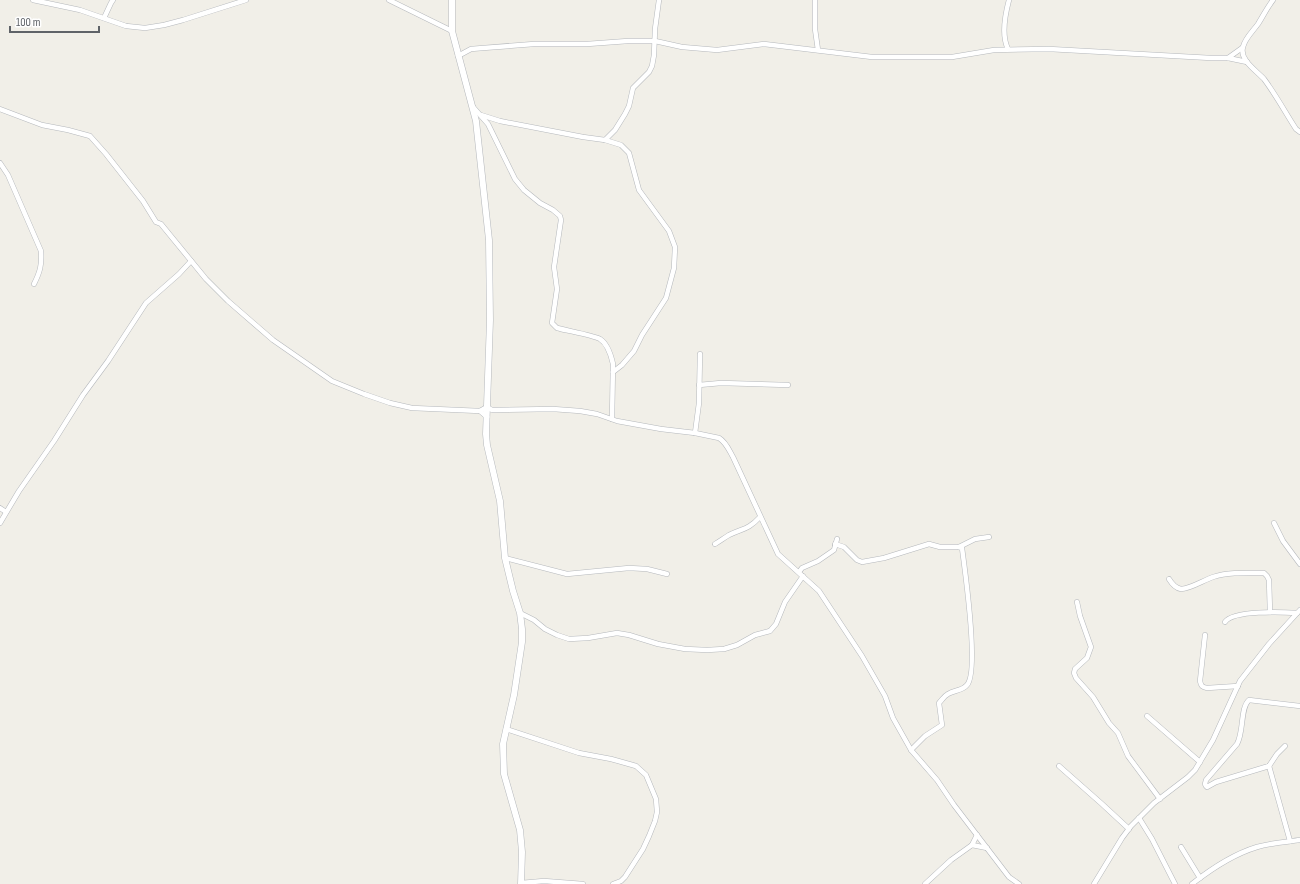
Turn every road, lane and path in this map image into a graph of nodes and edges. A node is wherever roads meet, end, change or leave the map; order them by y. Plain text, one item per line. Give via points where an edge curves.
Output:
1 (33, 0) edge
2 (113, 0) edge
3 (246, 0) edge
4 (389, 0) edge
5 (452, 0) edge
6 (659, 0) edge
7 (815, 0) edge
8 (1009, 0) edge
9 (1273, 0) edge
10 (104, 18) junction
11 (452, 31) junction
12 (655, 41) junction
13 (1242, 48) junction
14 (1008, 49) junction
15 (818, 50) junction
16 (458, 56) junction
17 (1228, 58) junction
18 (1247, 62) junction
19 (471, 105) junction
20 (0, 109) edge
21 (481, 115) junction
22 (1300, 132) edge
23 (606, 140) junction
24 (0, 163) edge
25 (191, 261) junction
26 (34, 284) dead end
27 (700, 354) dead end
28 (613, 372) junction
29 (699, 385) junction
30 (788, 385) dead end
31 (487, 407) junction
32 (480, 411) junction
33 (487, 417) junction
34 (612, 419) junction
35 (695, 433) junction
36 (0, 508) edge
37 (6, 512) junction
38 (760, 517) junction
39 (0, 523) edge
40 (1274, 523) dead end
41 (989, 537) dead end
42 (715, 544) dead end
43 (959, 547) junction
44 (505, 558) junction
45 (1300, 564) edge
46 (798, 572) junction
47 (667, 574) dead end
48 (803, 576) junction
49 (1169, 579) dead end
50 (1077, 602) dead end
51 (1299, 611) edge
52 (1270, 612) junction
53 (520, 613) junction
54 (1225, 622) dead end
55 (1205, 635) dead end
56 (1238, 686) junction
57 (1300, 706) edge
58 (1147, 716) dead end
59 (506, 729) junction
60 (1285, 746) dead end
61 (911, 750) junction
62 (1200, 762) junction
63 (1059, 766) dead end
64 (1269, 766) junction
65 (1160, 799) junction
66 (1139, 818) junction
67 (1129, 830) junction
68 (977, 836) junction
69 (1300, 840) edge
70 (1290, 841) junction
71 (972, 845) junction
72 (1181, 847) dead end
73 (987, 848) junction
74 (1200, 878) junction
75 (521, 883) edge
76 (583, 884) edge
77 (613, 884) edge
78 (924, 884) edge
79 (1019, 884) edge
80 (1094, 884) edge
81 (1175, 884) edge
82 (1192, 884) edge

1 - 10 street
2 - 10 street
3 - 10 street via 183,20 145,28 126,26
4 - 11 street
5 - 11 street
6 - 12 street
7 - 15 street
8 - 14 street via 1004,31 1004,42
9 - 13 street
11 - 16 street
12 - 15 street via 682,47 717,50 764,44
12 - 16 street via 534,44 471,49
12 - 23 street via 652,66 633,88 625,114
13 - 17 street
13 - 18 street
14 - 15 street via 952,57 872,57
14 - 17 street via 1049,48
16 - 19 street
17 - 18 street
18 - 22 street via 1264,79
19 - 21 street
19 - 31 street via 476,121 489,240
20 - 25 street via 42,125 90,136 143,201 156,222
21 - 23 street via 500,121
21 - 28 street via 515,179 524,190 560,216 554,267 557,289 552,323 557,328 600,339 612,355
23 - 28 street via 621,145 629,152 639,190 669,231 675,247 674,268 666,298 634,351
24 - 26 street via 8,175 41,251 40,272
25 - 32 street via 228,301 273,340 332,380 364,394 412,408
25 - 37 street via 146,303
27 - 29 street
28 - 34 street
29 - 30 street
29 - 35 street
31 - 32 street
31 - 33 street
31 - 34 street via 492,410 580,411
32 - 33 street
33 - 44 street via 487,445 500,501
34 - 35 street via 662,430
35 - 38 street via 719,438 726,443
36 - 37 street
37 - 39 street
38 - 42 street via 752,525
38 - 46 street via 778,554
40 - 45 street
41 - 43 street via 975,539
43 - 46 street via 929,544 862,562 836,541 834,550
43 - 61 street via 962,548 968,588 972,672 968,685 947,694 940,703 942,725 925,736
44 - 47 street via 567,574 629,568
44 - 53 street
46 - 48 street
48 - 53 street via 785,602 776,624 770,631 724,649 685,649 617,633 569,639 545,629
48 - 61 street via 819,591 862,656
49 - 52 street via 1175,587 1181,589 1215,577 1264,573 1269,580
50 - 65 street via 1091,648 1087,658 1075,670 1076,678 1094,698 1118,733 1128,756
51 - 52 street
51 - 56 street via 1269,644
52 - 54 street via 1230,617
53 - 59 street via 522,642
55 - 56 street via 1201,685 1207,688
56 - 62 street
57 - 64 street via 1249,700 1246,702 1237,744 1205,784 1207,787
58 - 62 street
59 - 75 street via 503,758 508,789 520,830
59 - 77 street via 579,753 636,766 646,775 656,799 655,821 643,849 625,878
60 - 64 street
61 - 68 street via 937,780
62 - 65 street via 1192,774
63 - 67 street
64 - 70 street
65 - 66 street
66 - 67 street
66 - 81 street
67 - 80 street
68 - 71 street
68 - 73 street
69 - 70 street
70 - 74 street via 1243,852
71 - 73 street
71 - 78 street
72 - 74 street
73 - 79 street via 1009,877
74 - 82 street
75 - 76 street via 544,881

